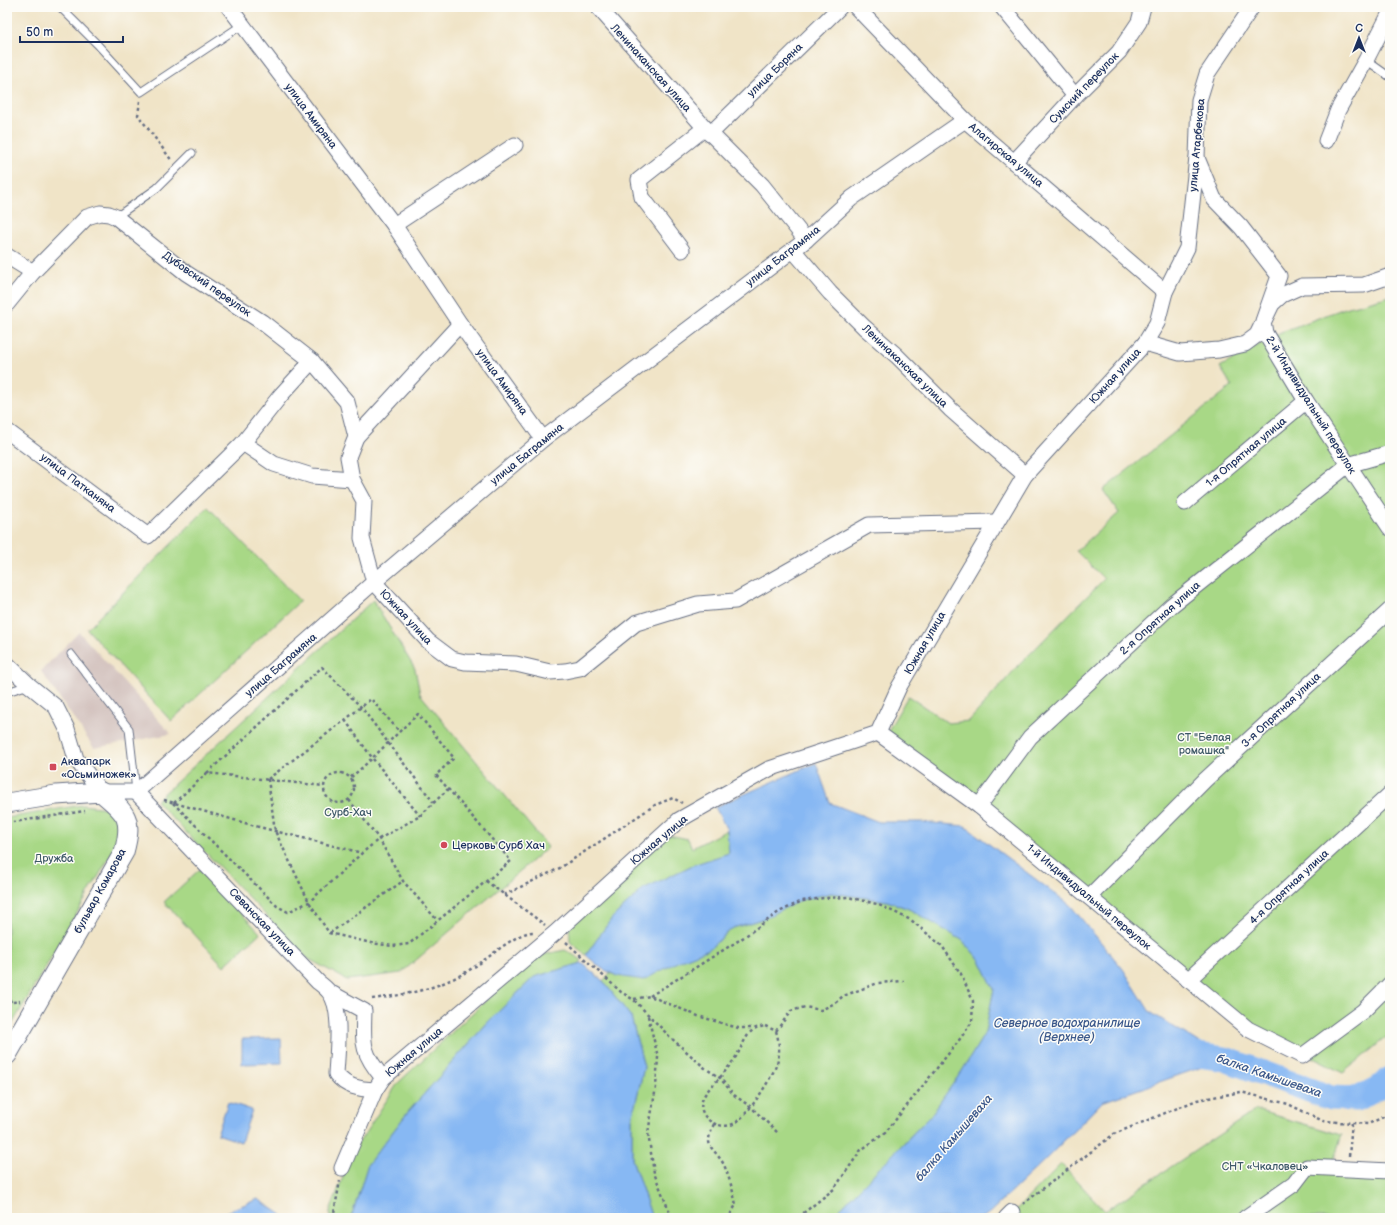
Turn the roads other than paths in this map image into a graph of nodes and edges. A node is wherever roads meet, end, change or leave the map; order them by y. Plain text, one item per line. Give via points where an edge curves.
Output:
1 (229, 7) edge
2 (598, 7) edge
3 (840, 7) edge
4 (856, 7) edge
5 (1002, 7) edge
6 (1143, 7) edge
7 (1252, 7) edge
8 (62, 9) dead end
9 (1390, 13) edge
10 (242, 25) junction
11 (1366, 60) junction
12 (1390, 77) edge
13 (1075, 96) junction
14 (964, 120) junction
15 (708, 131) junction
16 (1326, 141) dead end
17 (515, 145) dead end
18 (192, 153) dead end
19 (1197, 157) junction
20 (1014, 162) junction
21 (116, 217) junction
22 (394, 224) junction
23 (806, 240) junction
24 (682, 250) dead end
25 (793, 250) junction
26 (7, 256) edge
27 (33, 272) junction
28 (1390, 276) edge
29 (1165, 292) junction
30 (7, 304) edge
31 (1263, 322) junction
32 (460, 324) junction
33 (1145, 343) junction
34 (312, 361) junction
35 (1306, 400) junction
36 (7, 431) edge
37 (356, 437) junction
38 (543, 439) junction
39 (243, 443) junction
40 (1390, 453) edge
41 (1348, 465) junction
42 (1025, 475) junction
43 (352, 479) junction
44 (1185, 503) dead end
45 (996, 522) junction
46 (1390, 528) edge
47 (374, 582) junction
48 (1390, 610) edge
49 (71, 654) dead end
50 (7, 664) edge
51 (29, 685) junction
52 (7, 692) edge
53 (878, 733) junction
54 (102, 792) junction
55 (136, 792) junction
56 (1390, 794) edge
57 (7, 803) edge
58 (979, 806) junction
59 (1089, 897) junction
60 (1188, 980) junction
61 (1390, 984) edge
62 (330, 993) junction
63 (7, 1055) edge
64 (379, 1084) junction
65 (342, 1168) road end
66 (1390, 1171) edge
67 (1245, 1218) edge

1 - 10 street, улица Амиряна
2 - 15 street, Ленинаканская улица
3 - 15 street, улица Боряна
4 - 14 street, Алагирская улица
5 - 13 street
6 - 13 street, Сумский переулок via 1140,22 1119,52
7 - 19 street, улица Атарбекова via 1207,74 1199,100
8 - 10 lane via 141,92
9 - 11 street
10 - 22 street, улица Амиряна
11 - 12 lane
11 - 16 street via 1338,110
13 - 20 street, Сумский переулок
14 - 20 street, Алагирская улица
14 - 23 street, улица Баграмяна via 852,198
15 - 23 street, Ленинаканская улица via 762,185
15 - 24 street via 639,180 642,197
17 - 22 street
18 - 21 lane via 157,188
19 - 29 street, улица Атарбекова via 1187,248
19 - 31 street, 2-й Индивидуальный переулок via 1214,199 1241,227 1279,276
20 - 29 street, Алагирская улица
21 - 27 street, Дубовский переулок via 100,213 87,217
21 - 34 street, Дубовский переулок via 186,273 262,322
22 - 32 street, улица Амиряна
23 - 25 street, улица Баграмяна
25 - 38 street, улица Баграмяна
25 - 42 street, Ленинаканская улица via 864,327 898,356 950,409
26 - 27 street
27 - 30 street, Дубовский переулок
28 - 31 street, Южная улица via 1364,285 1302,286 1282,295 1272,304
29 - 33 street, Южная улица via 1157,323
31 - 33 street, Южная улица via 1257,335 1245,344 1220,350 1180,353
31 - 35 street, 2-й Индивидуальный переулок via 1265,333 1273,348
32 - 37 street
32 - 38 street, улица Амиряна
33 - 42 street, Южная улица
34 - 37 street, Дубовский переулок via 347,402
34 - 39 street
35 - 41 street, 2-й Индивидуальный переулок
35 - 44 street, 1-я Опрятная улица
36 - 39 street, улица Патканяна via 148,536
37 - 43 street via 348,457
38 - 47 street, улица Баграмяна
39 - 43 street via 274,464 312,476
40 - 41 street, 2-я Опрятная улица
41 - 46 street, 2-й Индивидуальный переулок
41 - 58 street, 2-я Опрятная улица via 1172,605 1030,737
42 - 45 street, Южная улица
43 - 47 street via 364,501 362,538
45 - 47 street, Южная улица via 869,525 735,601 698,604 636,623 580,668 565,671 550,672 516,664 452,660 428,641
45 - 53 street, Южная улица via 899,688
47 - 55 street, улица Баграмяна
48 - 59 street, 3-я Опрятная улица via 1205,780
49 - 55 lane via 129,729
50 - 51 street
51 - 52 lane
51 - 54 street via 56,708 67,729 76,759
53 - 58 street, 1-й Индивидуальный переулок
53 - 64 street, Южная улица via 769,769 679,820 555,933
54 - 55 street
54 - 57 street via 56,795
54 - 63 street, бульвар Комарова via 124,812 128,835 124,852
55 - 62 street, Севанская улица
56 - 60 street, 4-я Опрятная улица
58 - 59 street, 1-й Индивидуальный переулок
59 - 60 street, 1-й Индивидуальный переулок
60 - 61 street, 1-й Индивидуальный переулок via 1248,1029 1302,1056 1363,1011
62 - 64 street via 364,1012 363,1037 366,1054
62 - 64 street, Севанская улица via 338,1014 336,1074 341,1081 356,1088
64 - 65 street, Южная улица
66 - 67 street via 1307,1167 1294,1184

